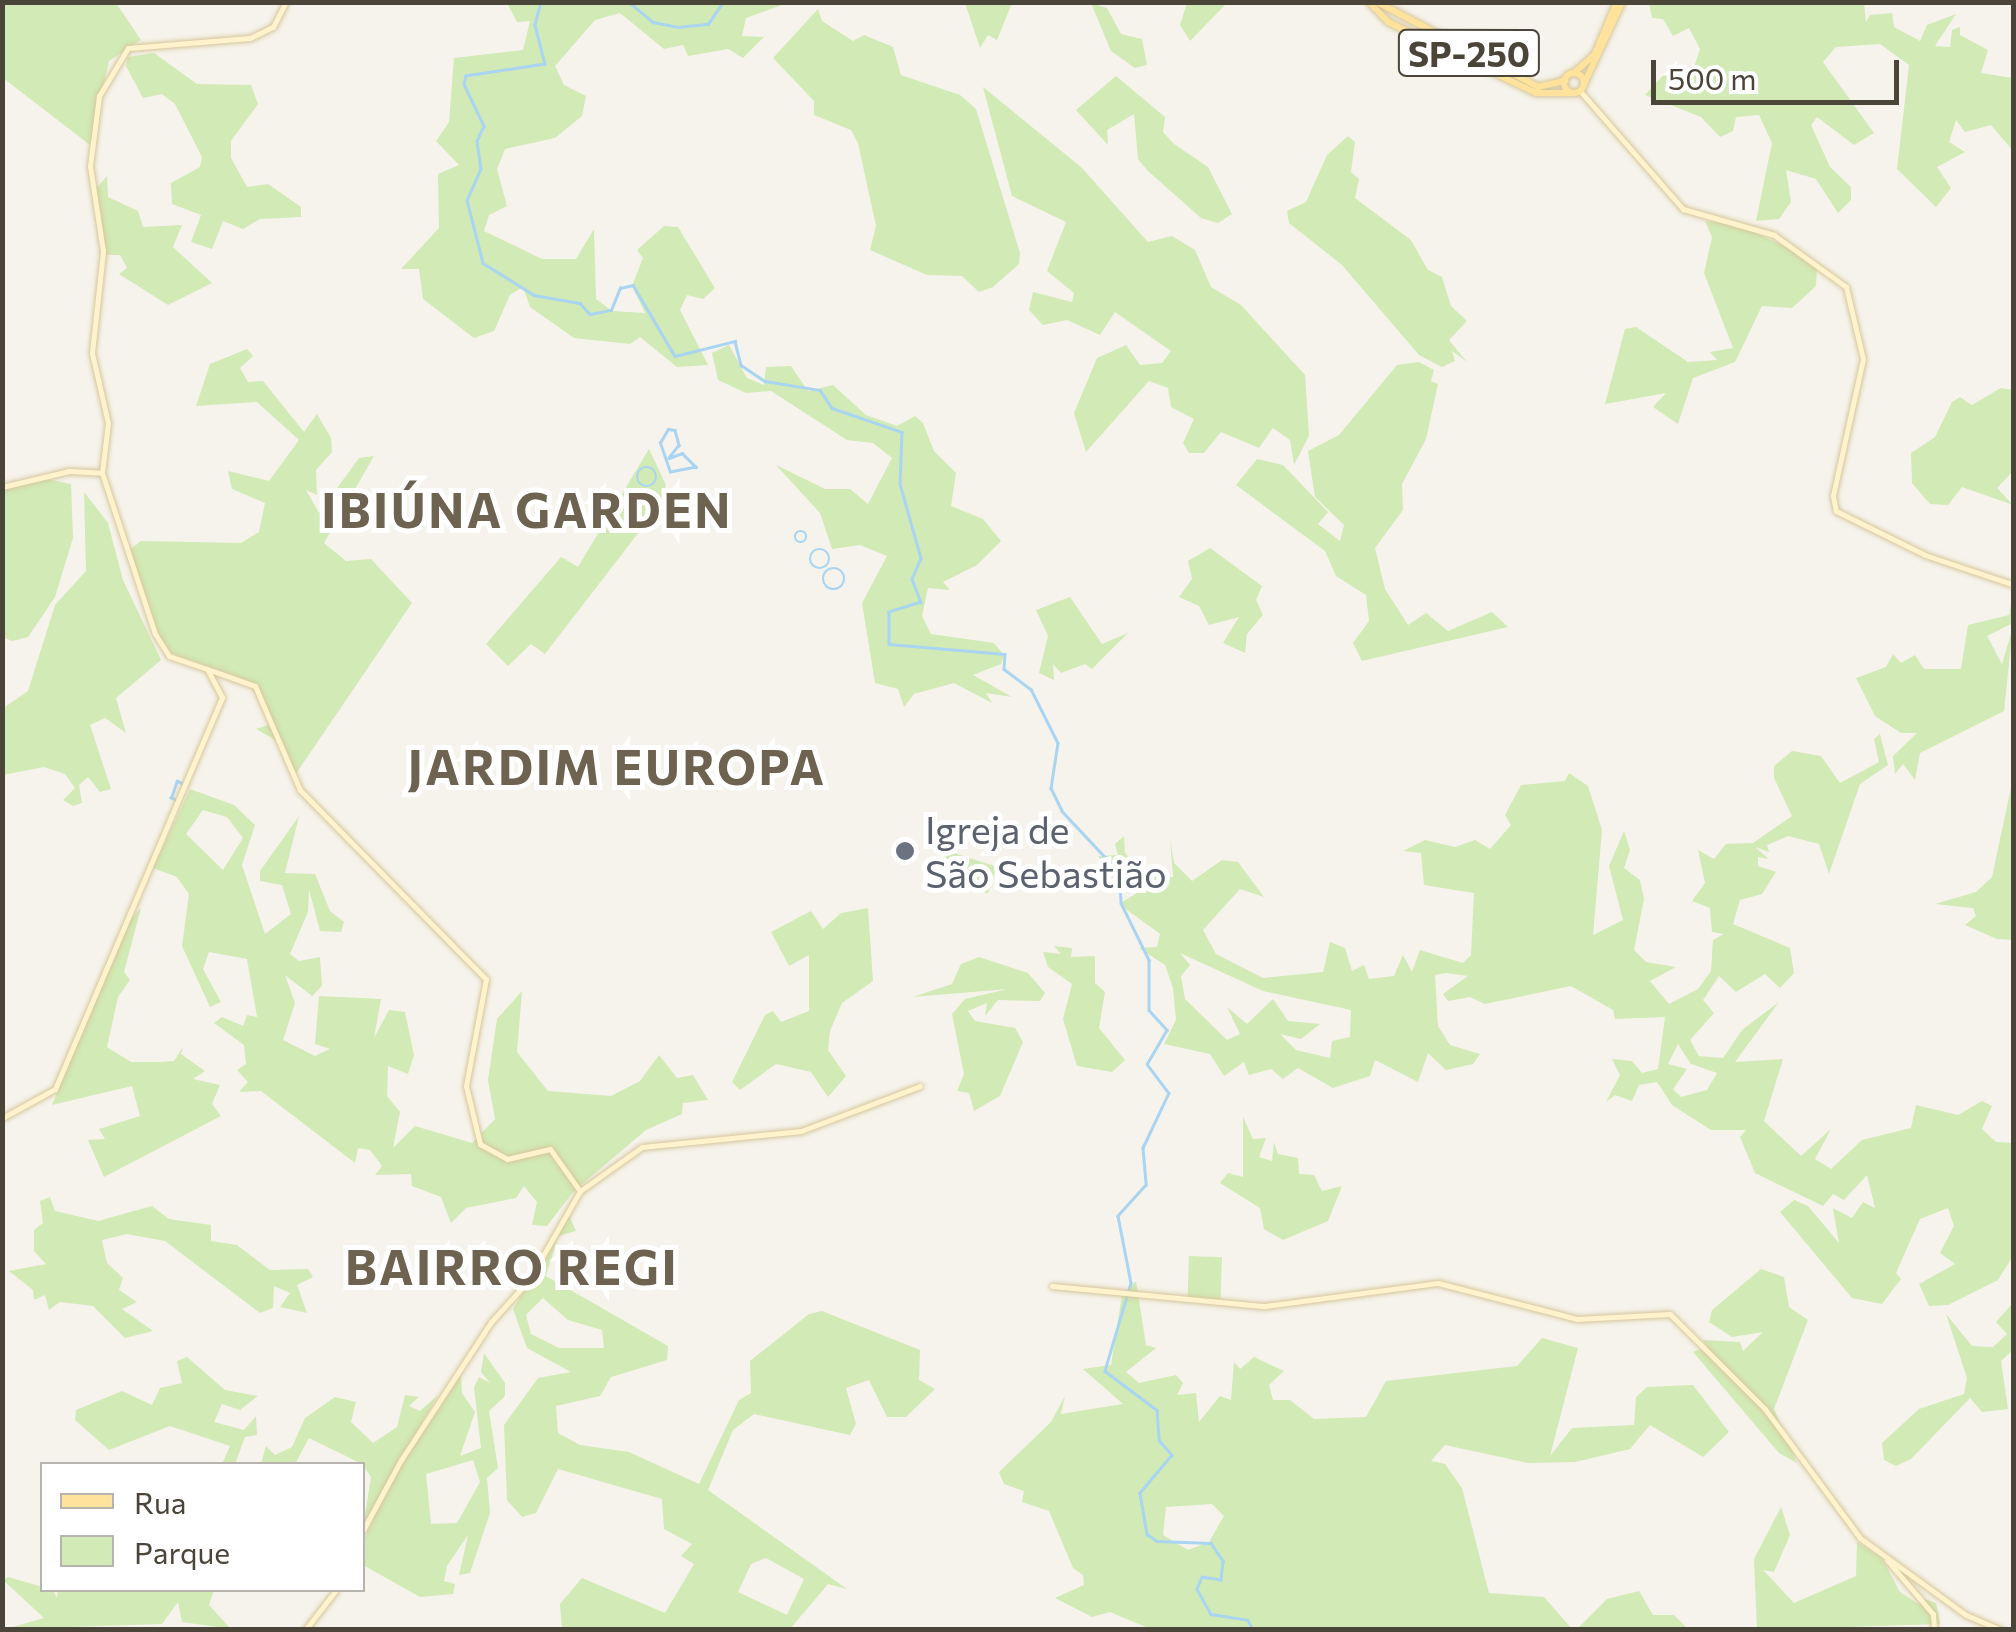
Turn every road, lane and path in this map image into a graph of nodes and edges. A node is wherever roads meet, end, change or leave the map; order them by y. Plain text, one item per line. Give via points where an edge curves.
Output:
1 (286, 2) edge
2 (1368, 2) edge
3 (1377, 2) edge
4 (1620, 2) edge
5 (1574, 73) junction
6 (1565, 81) junction
7 (1579, 89) junction
8 (102, 473) junction
9 (2, 487) edge
10 (2014, 585) edge
11 (206, 669) junction
12 (920, 1086) dead end
13 (2, 1118) edge
14 (580, 1191) junction
15 (1052, 1286) dead end
16 (365, 1526) edge
17 (1884, 1556) junction
18 (334, 1592) edge
19 (304, 1630) edge
20 (1934, 1630) edge
21 (2002, 1630) edge

1 - 8 street via 273,27 250,38 159,41 116,58 96,114 90,166 104,278 92,374 108,424
2 - 7 main road via 1388,22 1536,93
3 - 6 main road, SP-250 via 1538,87
4 - 5 main road, SP-250 via 1601,44
4 - 7 main road, SP-250
5 - 6 main road
5 - 7 main road
6 - 7 main road
7 - 10 street via 1682,209 1774,234 1846,288 1863,359 1833,496 1836,511 1925,555
8 - 9 street via 69,471
8 - 11 street via 154,634 169,656
11 - 13 street via 222,697 216,723 60,1078 42,1102
11 - 14 street via 250,680 300,790 486,979 466,1086 480,1144 507,1159 550,1149
12 - 14 street via 800,1131 642,1147
14 - 16 street via 529,1280 491,1322 401,1460
15 - 17 street via 1265,1306 1438,1283 1577,1319 1670,1314 1765,1408 1854,1532
17 - 20 street via 1933,1614
17 - 21 street via 1966,1615
18 - 19 street

